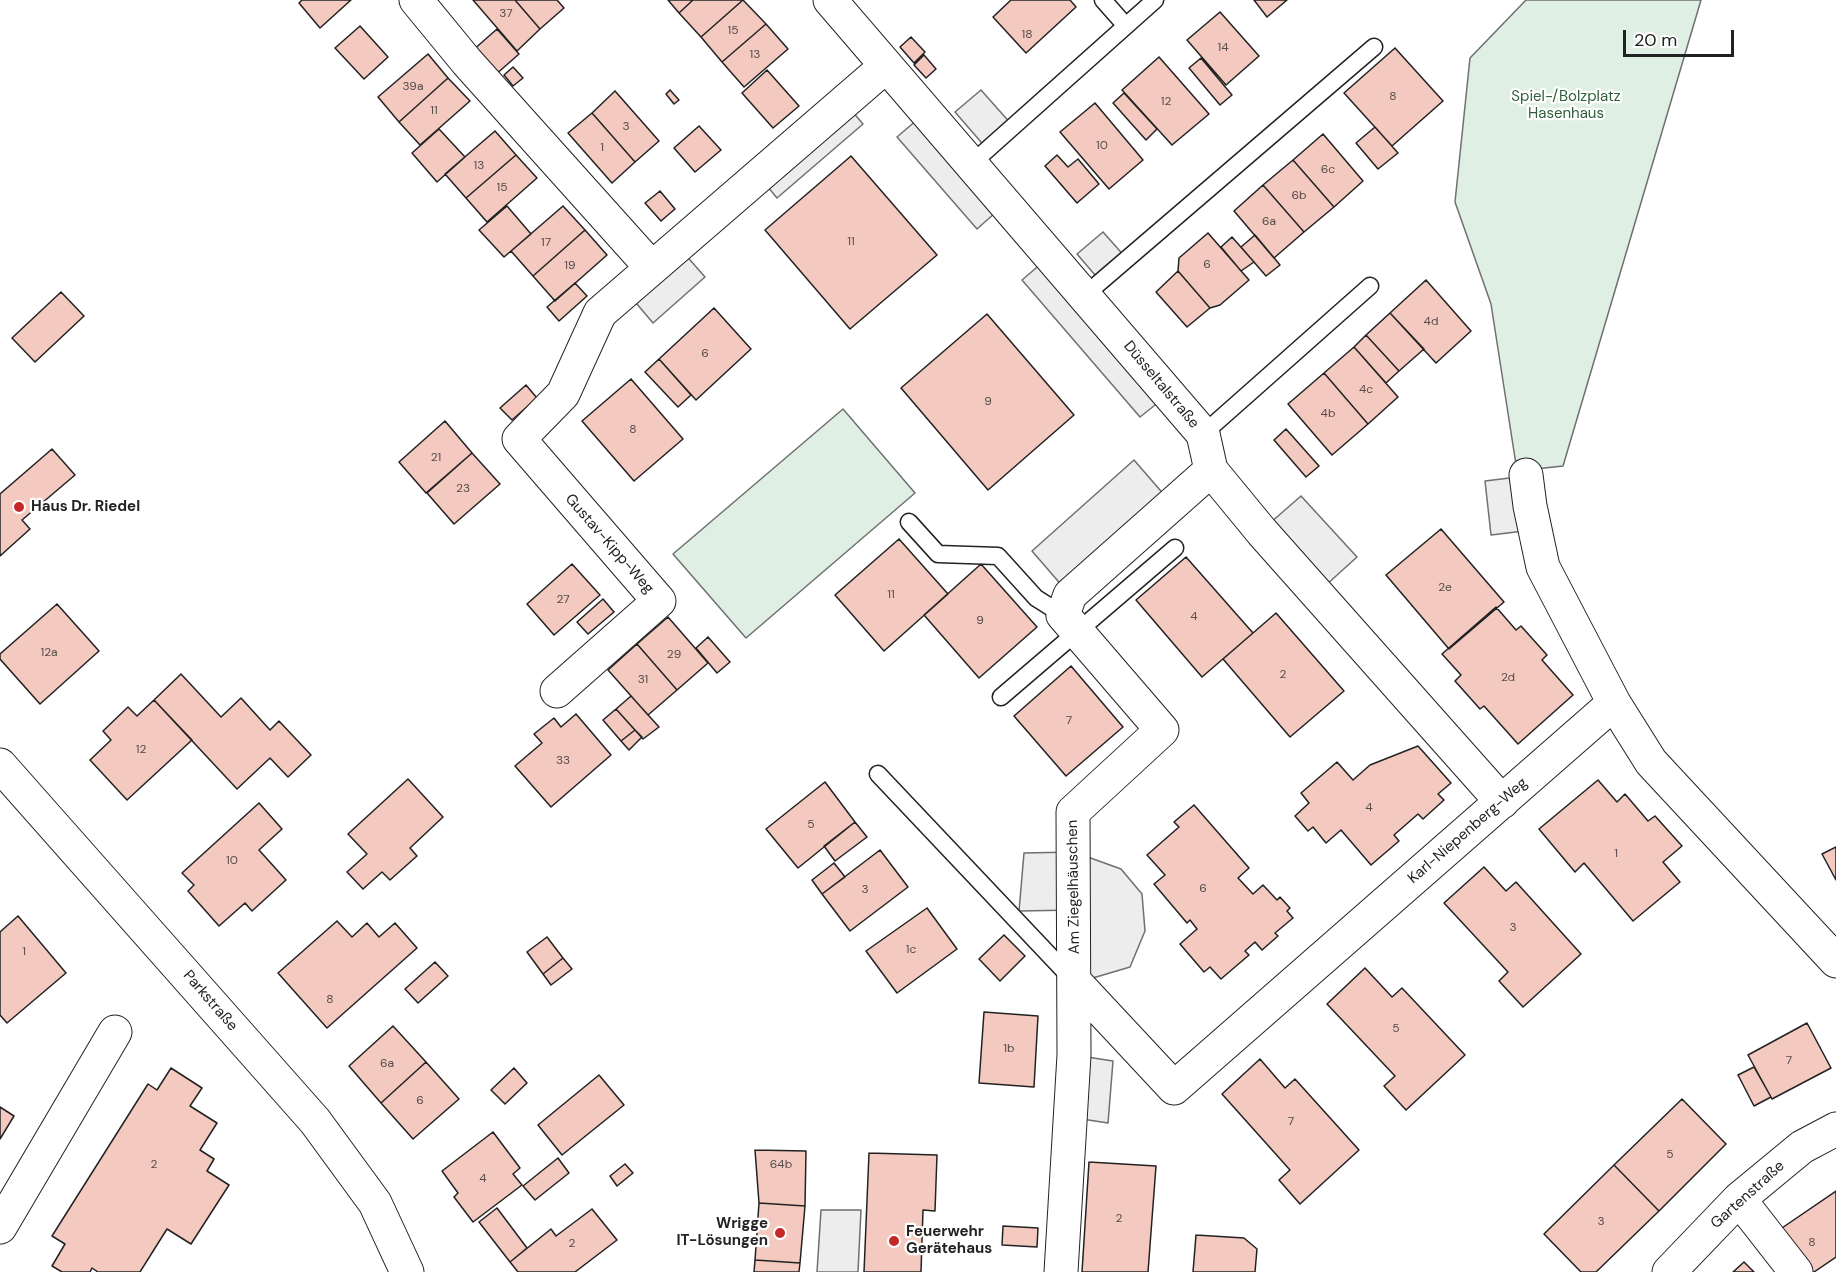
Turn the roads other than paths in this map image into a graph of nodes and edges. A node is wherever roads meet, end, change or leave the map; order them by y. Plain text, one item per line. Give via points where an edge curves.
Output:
1 (416, 0) edge
2 (830, 0) edge
3 (1103, 0) edge
4 (1155, 0) edge
5 (1126, 26) junction
6 (1374, 47) dead end
7 (886, 66) junction
8 (970, 165) junction
9 (651, 267) junction
10 (1370, 286) dead end
11 (1085, 295) junction
12 (1203, 434) junction
13 (1211, 470) junction
14 (1527, 475) dead end
15 (909, 522) dead end
16 (1175, 548) dead end
17 (1070, 624) junction
18 (557, 691) dead end
19 (1001, 698) dead end
20 (1614, 703) junction
21 (0, 765) edge
22 (878, 774) dead end
23 (1502, 802) junction
24 (1836, 961) edge
25 (1076, 983) junction
26 (115, 1032) dead end
27 (1836, 1129) edge
28 (1739, 1199) junction
29 (0, 1227) edge
30 (397, 1265) edge
31 (1061, 1272) edge
32 (1669, 1272) edge
33 (1796, 1272) edge

1 - 9 street
2 - 7 street, Düsseltalstraße
3 - 5 lane
4 - 5 lane
5 - 8 lane
6 - 11 lane
7 - 8 street, Düsseltalstraße
7 - 9 street
8 - 11 street, Düsseltalstraße
9 - 18 street, Gustav-Kipp-Weg via 600,313 562,394 519,439 659,601
10 - 12 lane
11 - 12 street, Düsseltalstraße
12 - 13 street, Düsseltalstraße
13 - 17 street via 1070,595
13 - 23 street, Düsseltalstraße
14 - 20 street via 1543,567
15 - 17 lane, Am Ziegelhäuschen via 938,554 998,556 1036,598
16 - 17 lane
17 - 19 lane
17 - 25 street, Am Ziegelhäuschen via 1162,730 1073,812
20 - 23 street, Karl-Niepenberg-Weg
20 - 24 street via 1652,762
21 - 30 street, Parkstraße via 315,1121 375,1203
22 - 25 lane, Am Ziegelhäuschen
23 - 25 street, Karl-Niepenberg-Weg via 1174,1088
25 - 31 street, Am Ziegelhäuschen
26 - 29 street
27 - 28 street, Gartenstraße via 1802,1148
28 - 32 street, Gartenstraße
28 - 33 street

